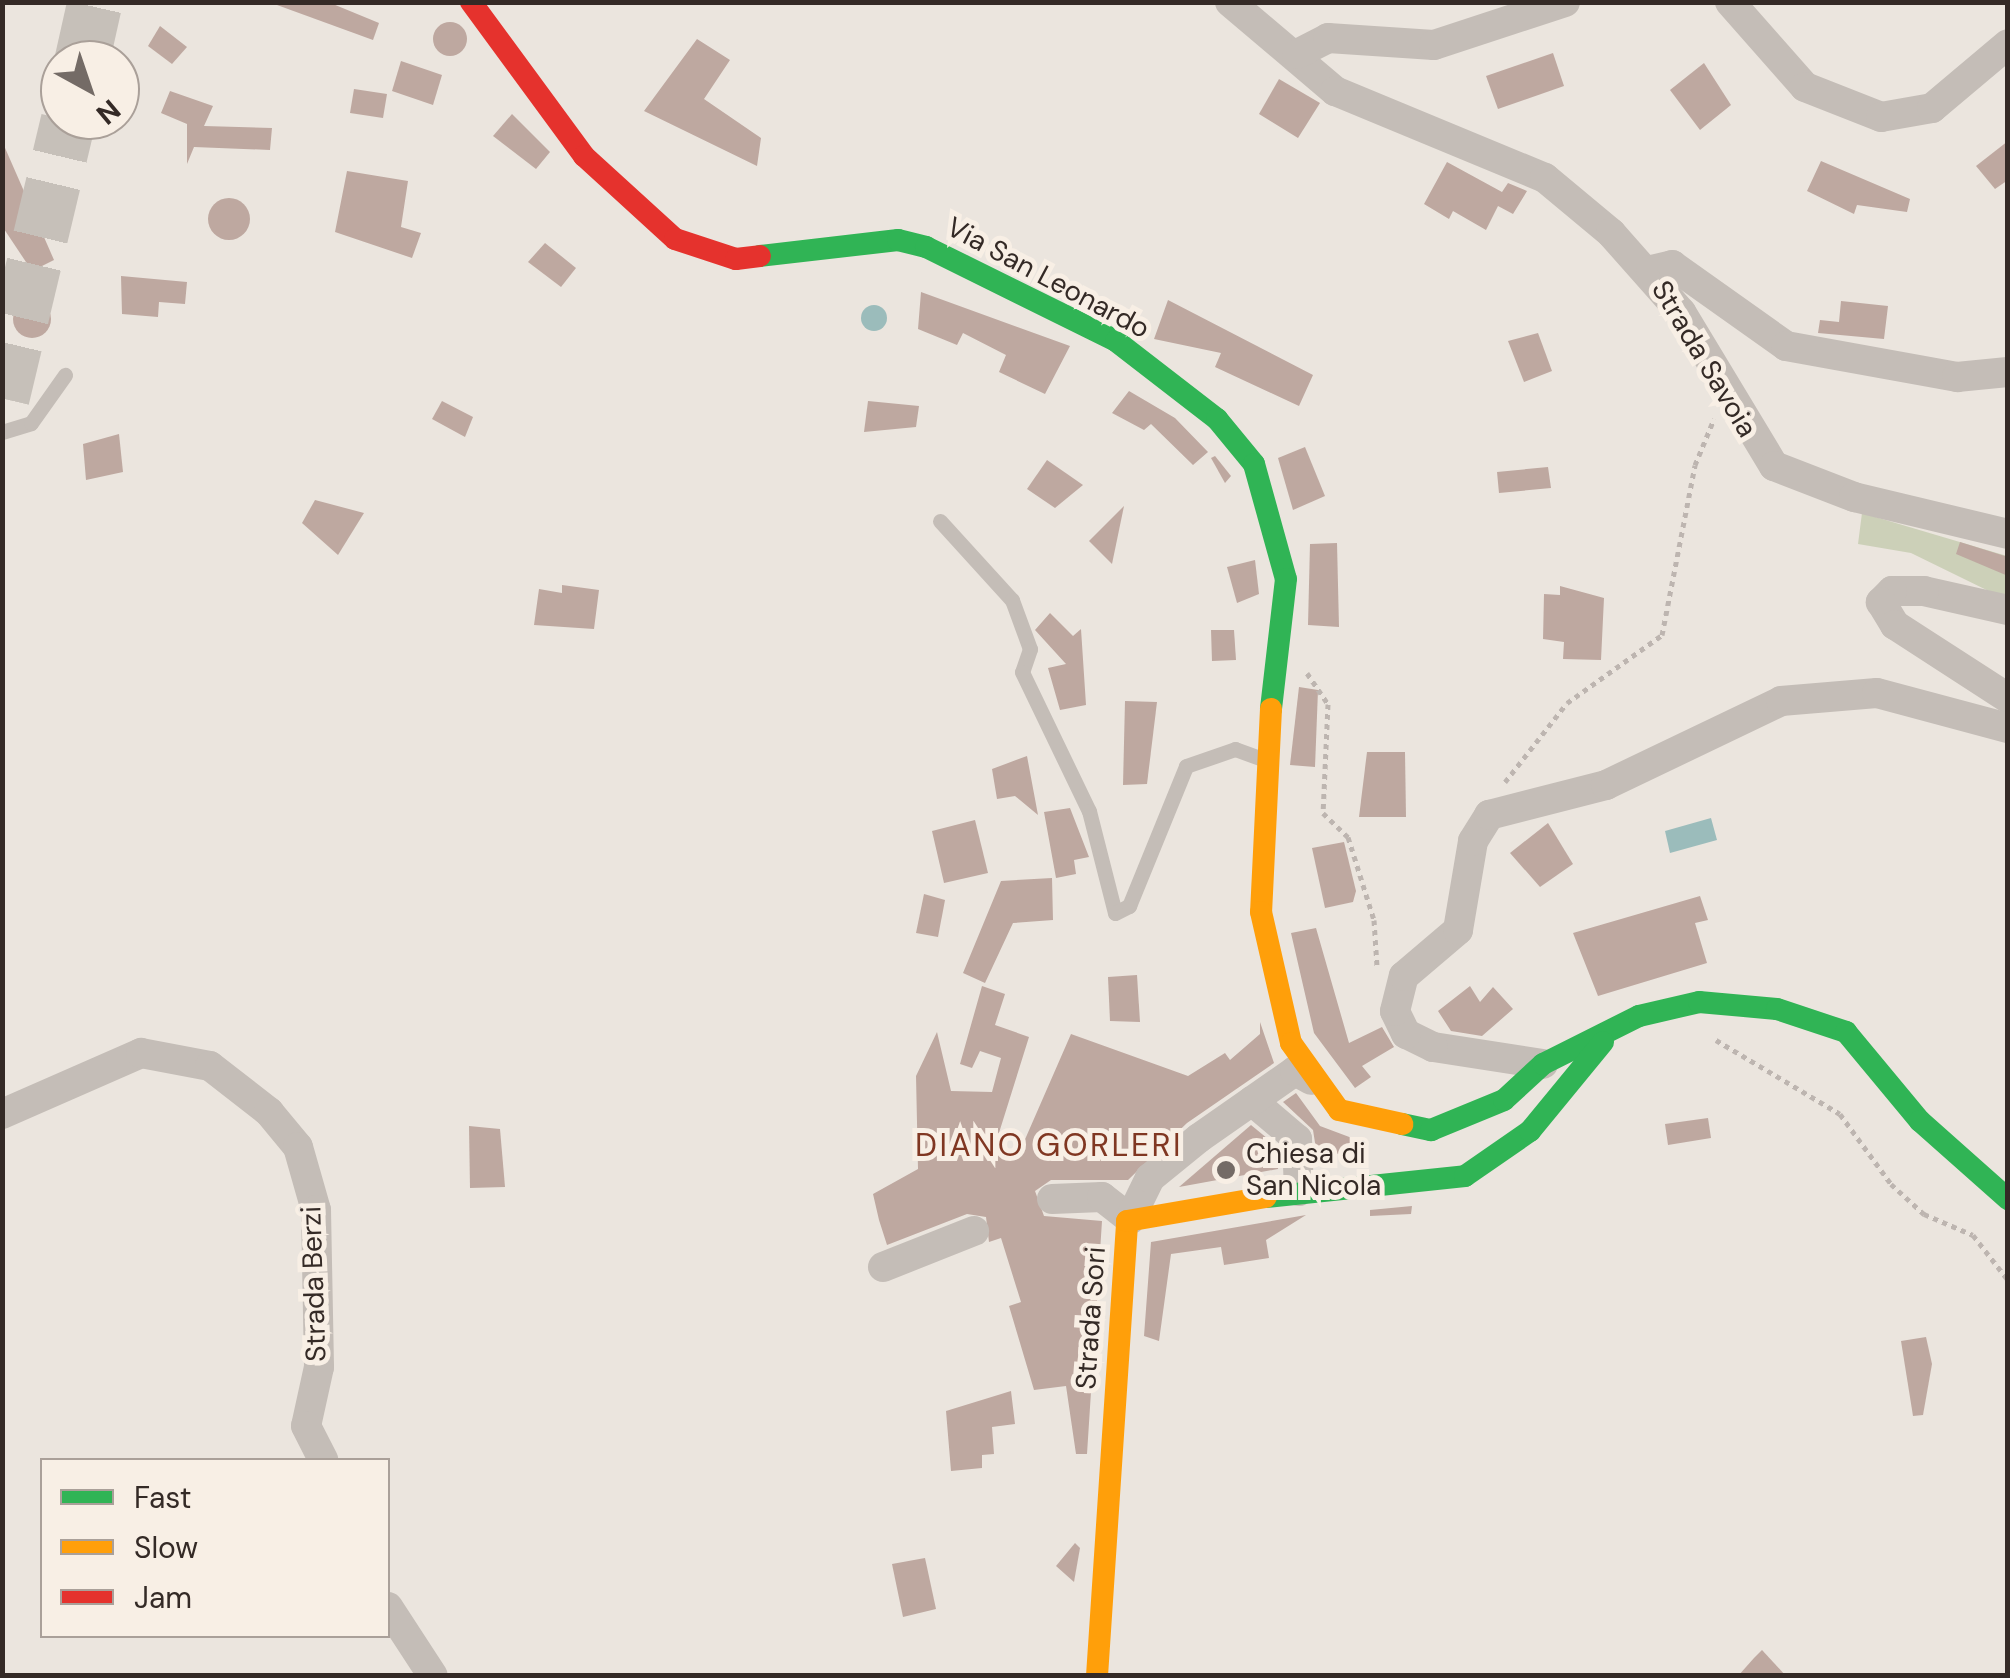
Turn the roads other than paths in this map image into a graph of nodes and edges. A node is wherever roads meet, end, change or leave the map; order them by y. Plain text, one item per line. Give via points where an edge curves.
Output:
1 (471, 2) edge
2 (1230, 2) edge
3 (1565, 2) edge
4 (1730, 2) edge
5 (2008, 44) edge
6 (1297, 54) junction
7 (1651, 270) junction
8 (2008, 372) edge
9 (64, 374) dead end
10 (2, 432) edge
11 (940, 522) dead end
12 (2008, 534) edge
13 (2008, 610) edge
14 (2008, 698) edge
15 (2008, 728) edge
16 (1265, 760) junction
17 (1616, 1028) junction
18 (1544, 1064) junction
19 (1311, 1080) junction
20 (1252, 1101) junction
21 (2, 1114) edge
22 (1299, 1191) junction
23 (1052, 1199) dead end
24 (2008, 1199) edge
25 (1130, 1218) junction
26 (974, 1231) dead end
27 (883, 1267) dead end
28 (322, 1458) edge
29 (390, 1610) edge
30 (433, 1676) edge
31 (1097, 1676) edge

1 - 16 main road, Via San Leonardo via 584,156 675,239 736,259 898,240 926,247 1116,342 1176,385 1254,464 1286,580
2 - 6 street, Strada Savoia
3 - 6 street via 1434,46 1328,38
4 - 5 street via 1804,88 1881,117 1932,108
6 - 7 street, Strada Savoia via 1335,91 1407,127 1546,178
7 - 8 street via 1672,265 1786,346 1957,377
7 - 12 street, Strada Savoia via 1774,466 1799,480
9 - 10 lane via 31,423
11 - 16 lane via 1012,600 1030,649 1022,672 1089,811 1116,914 1129,906 1186,766 1236,748
13 - 14 street via 1924,590 1892,591 1882,602 1895,626
15 - 18 street via 1877,694 1781,701 1606,785 1488,816 1474,841 1458,930 1396,991 1406,1034 1464,1058
16 - 19 main road, Via San Leonardo via 1261,912 1274,988
17 - 18 main road, Via San Leonardo
17 - 22 main road, Strada Sori via 1498,1161 1465,1176
17 - 24 main road, Via San Leonardo via 1699,1002 1778,1009 1846,1032 1920,1121
18 - 19 main road, Via San Leonardo via 1504,1100 1430,1130 1339,1110
19 - 20 street via 1295,1071
20 - 22 street via 1298,1139
20 - 25 street via 1150,1178
21 - 28 street, Strada Berzi via 141,1053 210,1066 269,1112 298,1147 316,1210 319,1367 306,1426
22 - 25 main road, Strada Sori
23 - 25 street via 1102,1197
25 - 31 main road, Strada Sori
26 - 27 street
29 - 30 street

